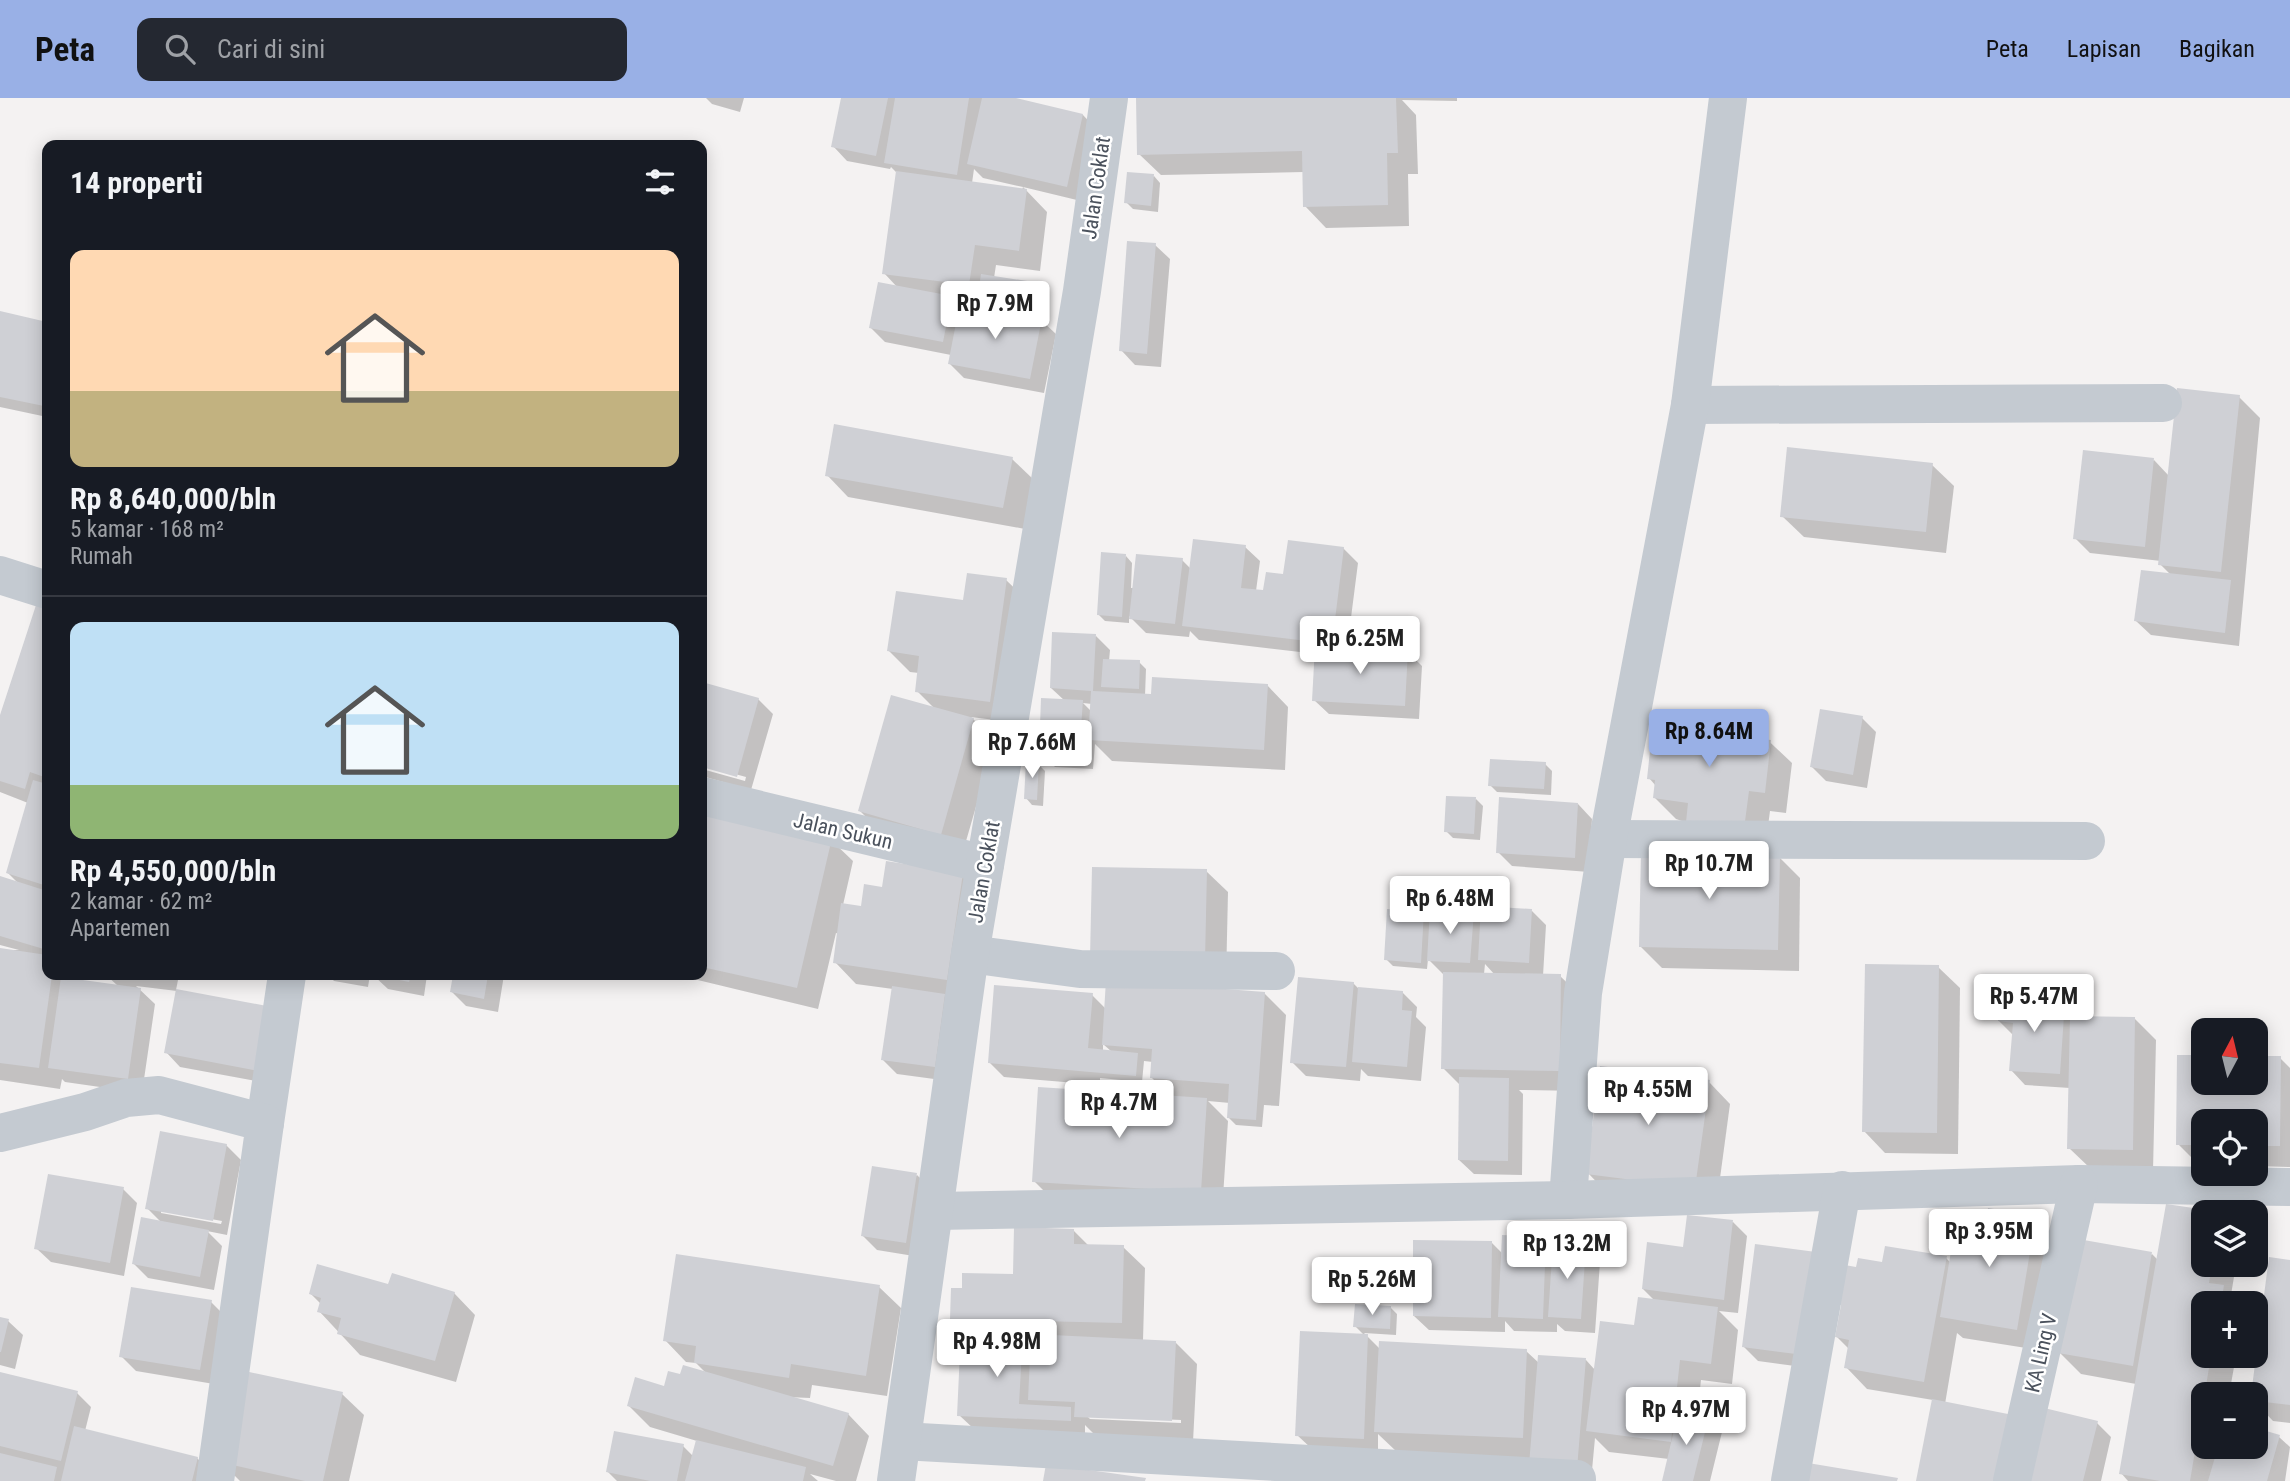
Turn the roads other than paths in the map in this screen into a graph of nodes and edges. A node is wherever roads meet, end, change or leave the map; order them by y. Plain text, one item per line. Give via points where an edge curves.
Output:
1 (1109, 98) edge
2 (1728, 98) edge
3 (2163, 403) dead end
4 (1690, 405) junction
5 (0, 575) edge
6 (42, 588) edge
7 (707, 797) edge
8 (1608, 839) junction
9 (2086, 841) dead end
10 (985, 864) junction
11 (970, 954) junction
12 (1276, 971) dead end
13 (286, 980) edge
14 (265, 1122) junction
15 (0, 1133) edge
16 (2079, 1184) junction
17 (2290, 1187) edge
18 (1842, 1190) junction
19 (1568, 1200) junction
20 (936, 1211) junction
21 (902, 1441) junction
22 (1577, 1479) dead end
23 (215, 1481) edge
24 (896, 1481) edge
25 (1790, 1481) edge
26 (2012, 1481) edge

1 - 10 street, Jalan Coklat via 1082,291
2 - 4 street
3 - 4 street
4 - 8 street
5 - 6 street
7 - 10 street, Jalan Sukun
8 - 9 street
8 - 19 street via 1583,993
10 - 11 street, Jalan Coklat
11 - 12 street via 1080,969
11 - 20 street, Jalan Coklat
13 - 14 street
14 - 15 street via 159,1094 126,1098
14 - 23 street
16 - 17 street
16 - 18 street
16 - 26 street, KA Ling V
18 - 19 street
18 - 25 street
19 - 20 street
20 - 21 street, Jalan Coklat
21 - 22 street
21 - 24 street, Jalan Coklat

